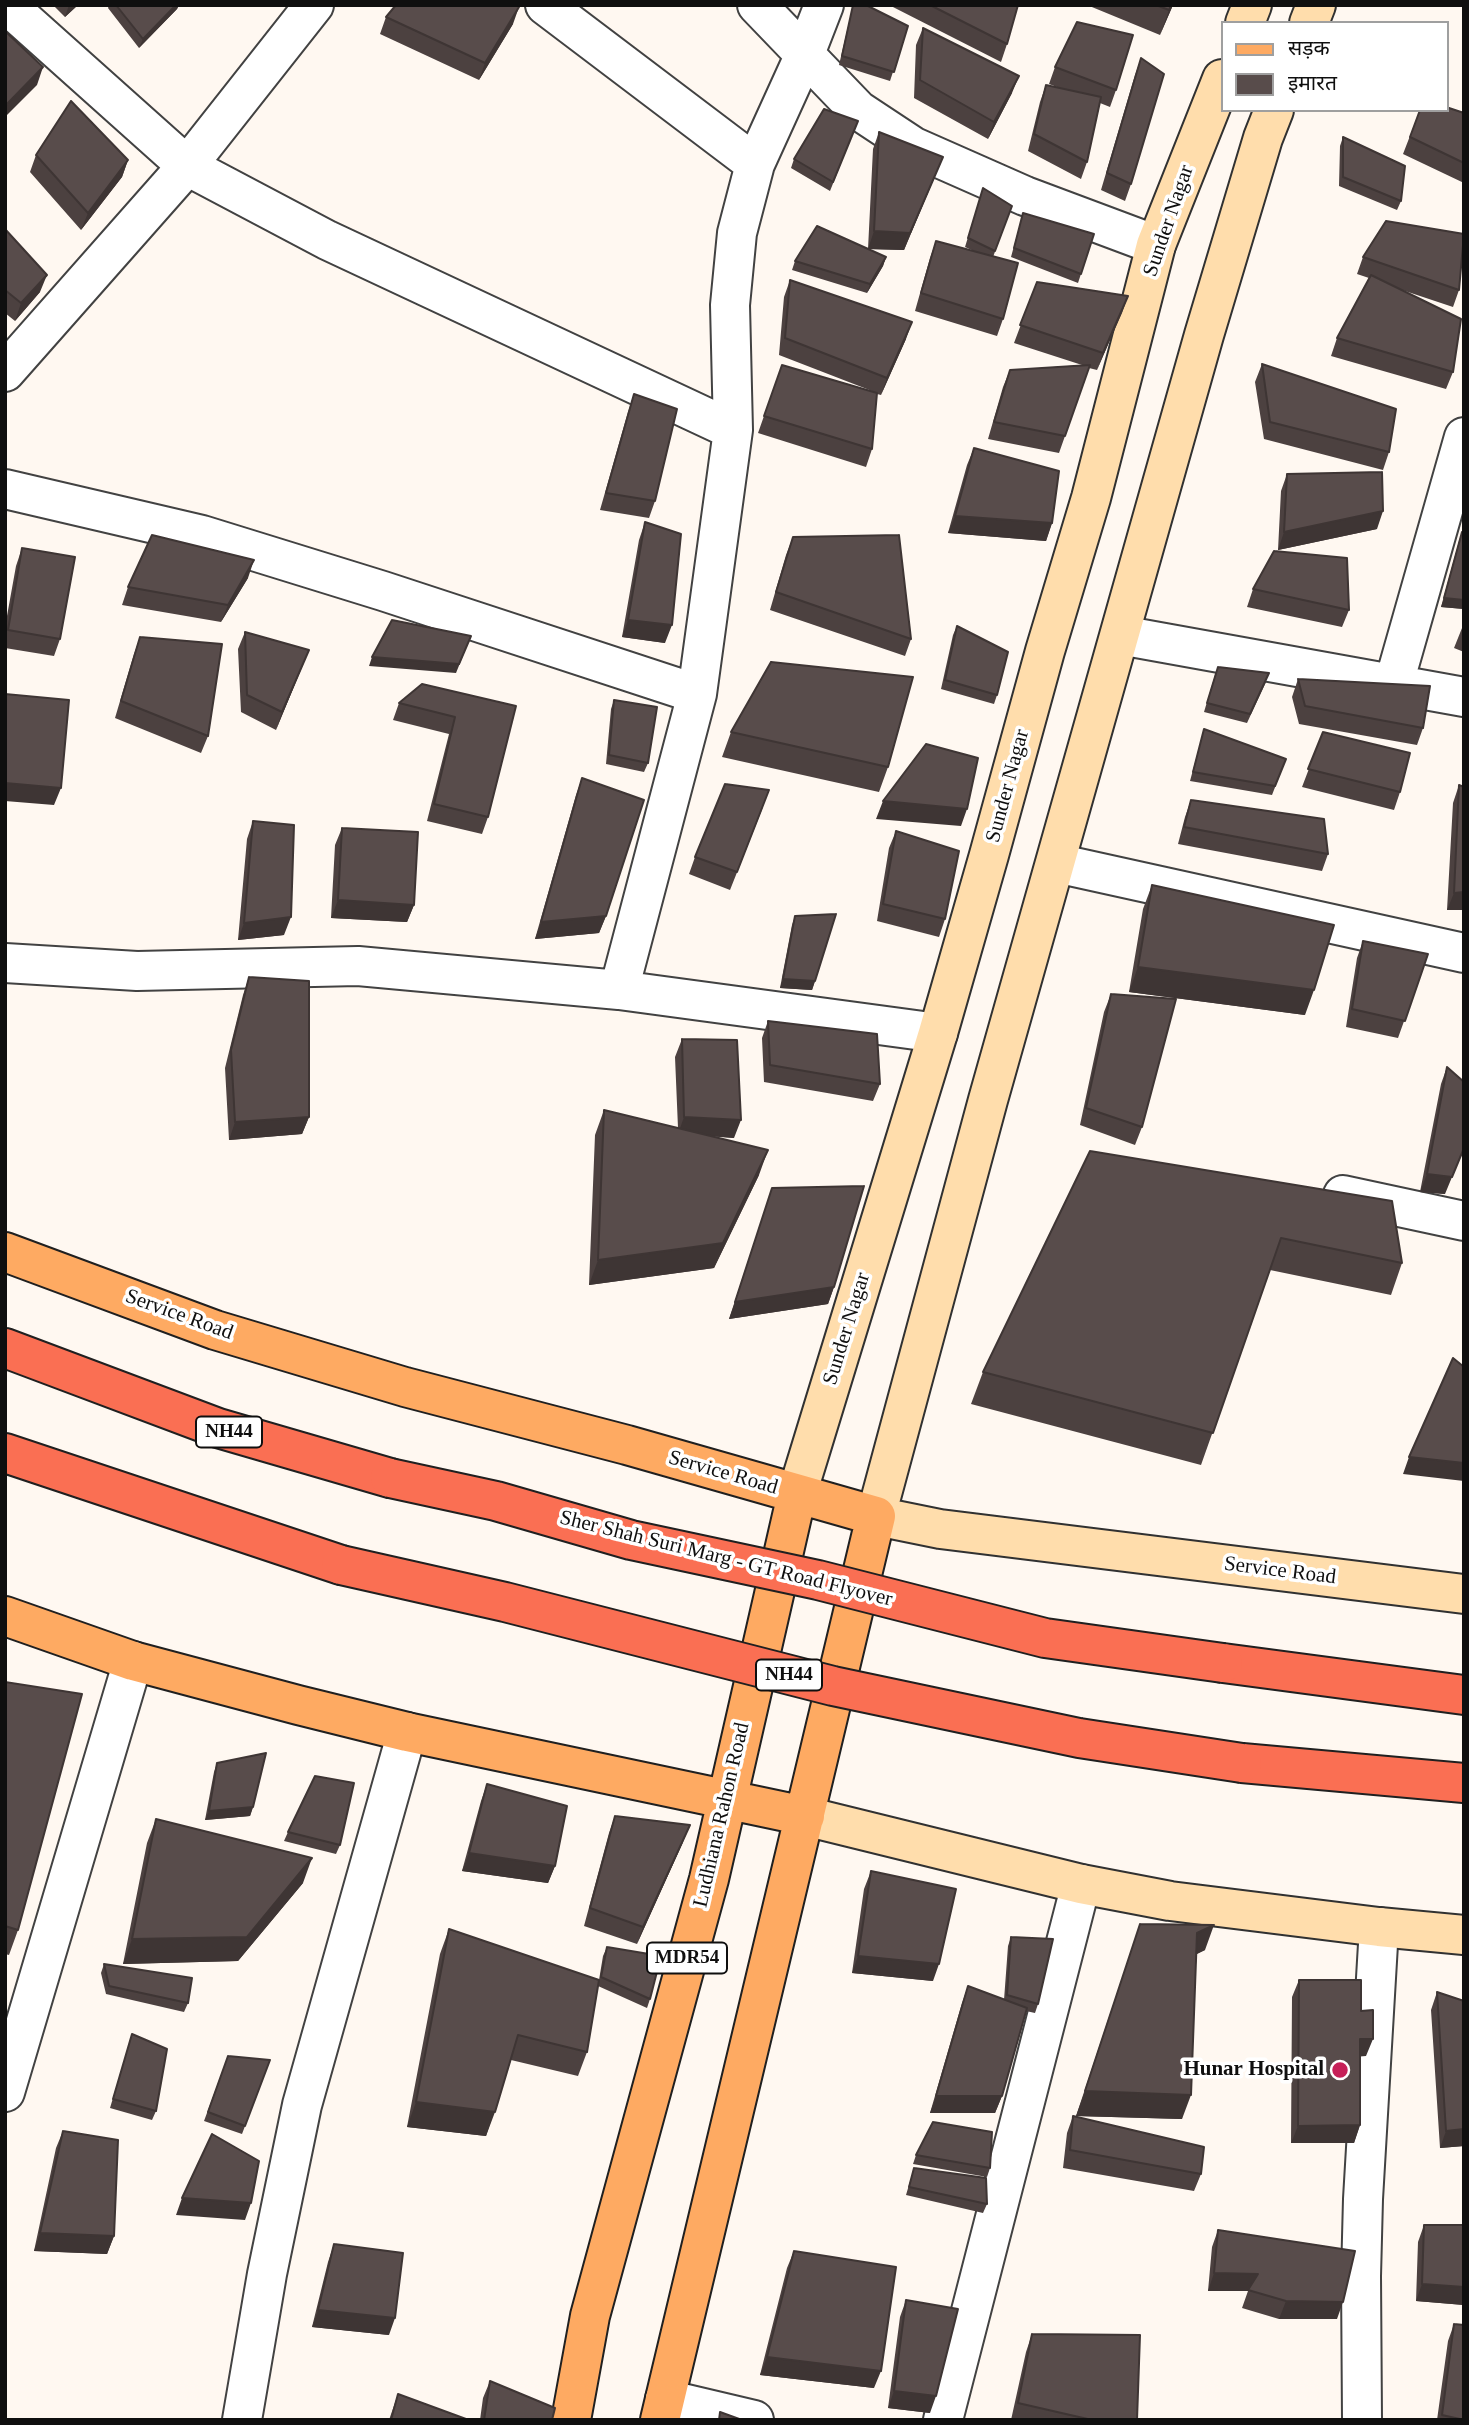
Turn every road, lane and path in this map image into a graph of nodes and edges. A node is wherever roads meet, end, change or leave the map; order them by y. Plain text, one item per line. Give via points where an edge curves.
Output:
1 (7, 5) edge
2 (314, 5) edge
3 (545, 5) edge
4 (757, 5) edge
5 (824, 5) edge
6 (805, 54) junction
7 (1220, 84) edge
8 (1274, 112) edge
9 (755, 164) junction
10 (187, 166) junction
11 (1156, 245) junction
12 (5, 372) edge
13 (733, 430) junction
14 (1464, 437) edge
15 (5, 489) edge
16 (1120, 635) junction
17 (1394, 683) junction
18 (697, 694) junction
19 (1464, 697) edge
20 (1056, 863) junction
21 (1464, 953) edge
22 (5, 963) edge
23 (619, 990) junction
24 (937, 1033) junction
25 (1323, 1191) edge
26 (1464, 1221) edge
27 (5, 1252) edge
28 (5, 1348) edge
29 (5, 1453) edge
30 (797, 1494) junction
31 (876, 1517) junction
32 (1464, 1594) edge
33 (5, 1616) edge
34 (133, 1661) junction
35 (1464, 1695) edge
36 (407, 1732) junction
37 (1464, 1783) edge
38 (727, 1801) junction
39 (805, 1816) junction
40 (1081, 1884) junction
41 (1379, 1927) junction
42 (1464, 1935) edge
43 (5, 2092) edge
44 (663, 2409) edge
45 (242, 2420) edge
46 (571, 2420) edge
47 (754, 2420) edge
48 (943, 2420) edge
49 (1362, 2420) edge

1 - 10 street
2 - 10 street
3 - 9 street
4 - 6 street
5 - 6 street
6 - 9 street
6 - 11 street via 858,110 914,148 1025,197
7 - 11 street, Sunder Nagar
8 - 16 street via 1208,322
9 - 13 street via 737,233 730,305
10 - 12 street
10 - 13 street via 327,240
11 - 24 street, Sunder Nagar via 1091,498
13 - 18 street
14 - 17 street
15 - 18 street via 202,535
16 - 17 street
16 - 20 street
17 - 19 street
18 - 23 street
20 - 21 street
20 - 31 street
22 - 23 street via 137,971 358,965
23 - 24 street
24 - 30 street, Sunder Nagar
25 - 26 street
27 - 30 main road, Service Road via 215,1330
28 - 35 highway, Sher Shah Suri Marg - GT Road Flyover / NH44, bridge via 218,1428 631,1540 818,1580 1045,1638
29 - 37 highway, NH44, bridge via 341,1565 833,1686 1079,1738 1242,1763
30 - 31 main road, Service Road
30 - 38 main road, Ludhiana Rahon Road / MDR54
31 - 32 street, Service Road via 940,1529
31 - 39 main road
33 - 34 main road
34 - 36 main road
34 - 43 street
36 - 38 main road
36 - 45 street via 302,2105
38 - 39 main road
38 - 46 main road, Ludhiana Rahon Road / MDR54 via 590,2316
39 - 40 street
39 - 44 main road
40 - 41 street via 1170,1901
40 - 48 street
41 - 42 street
41 - 49 street via 1363,2199
44 - 47 street

